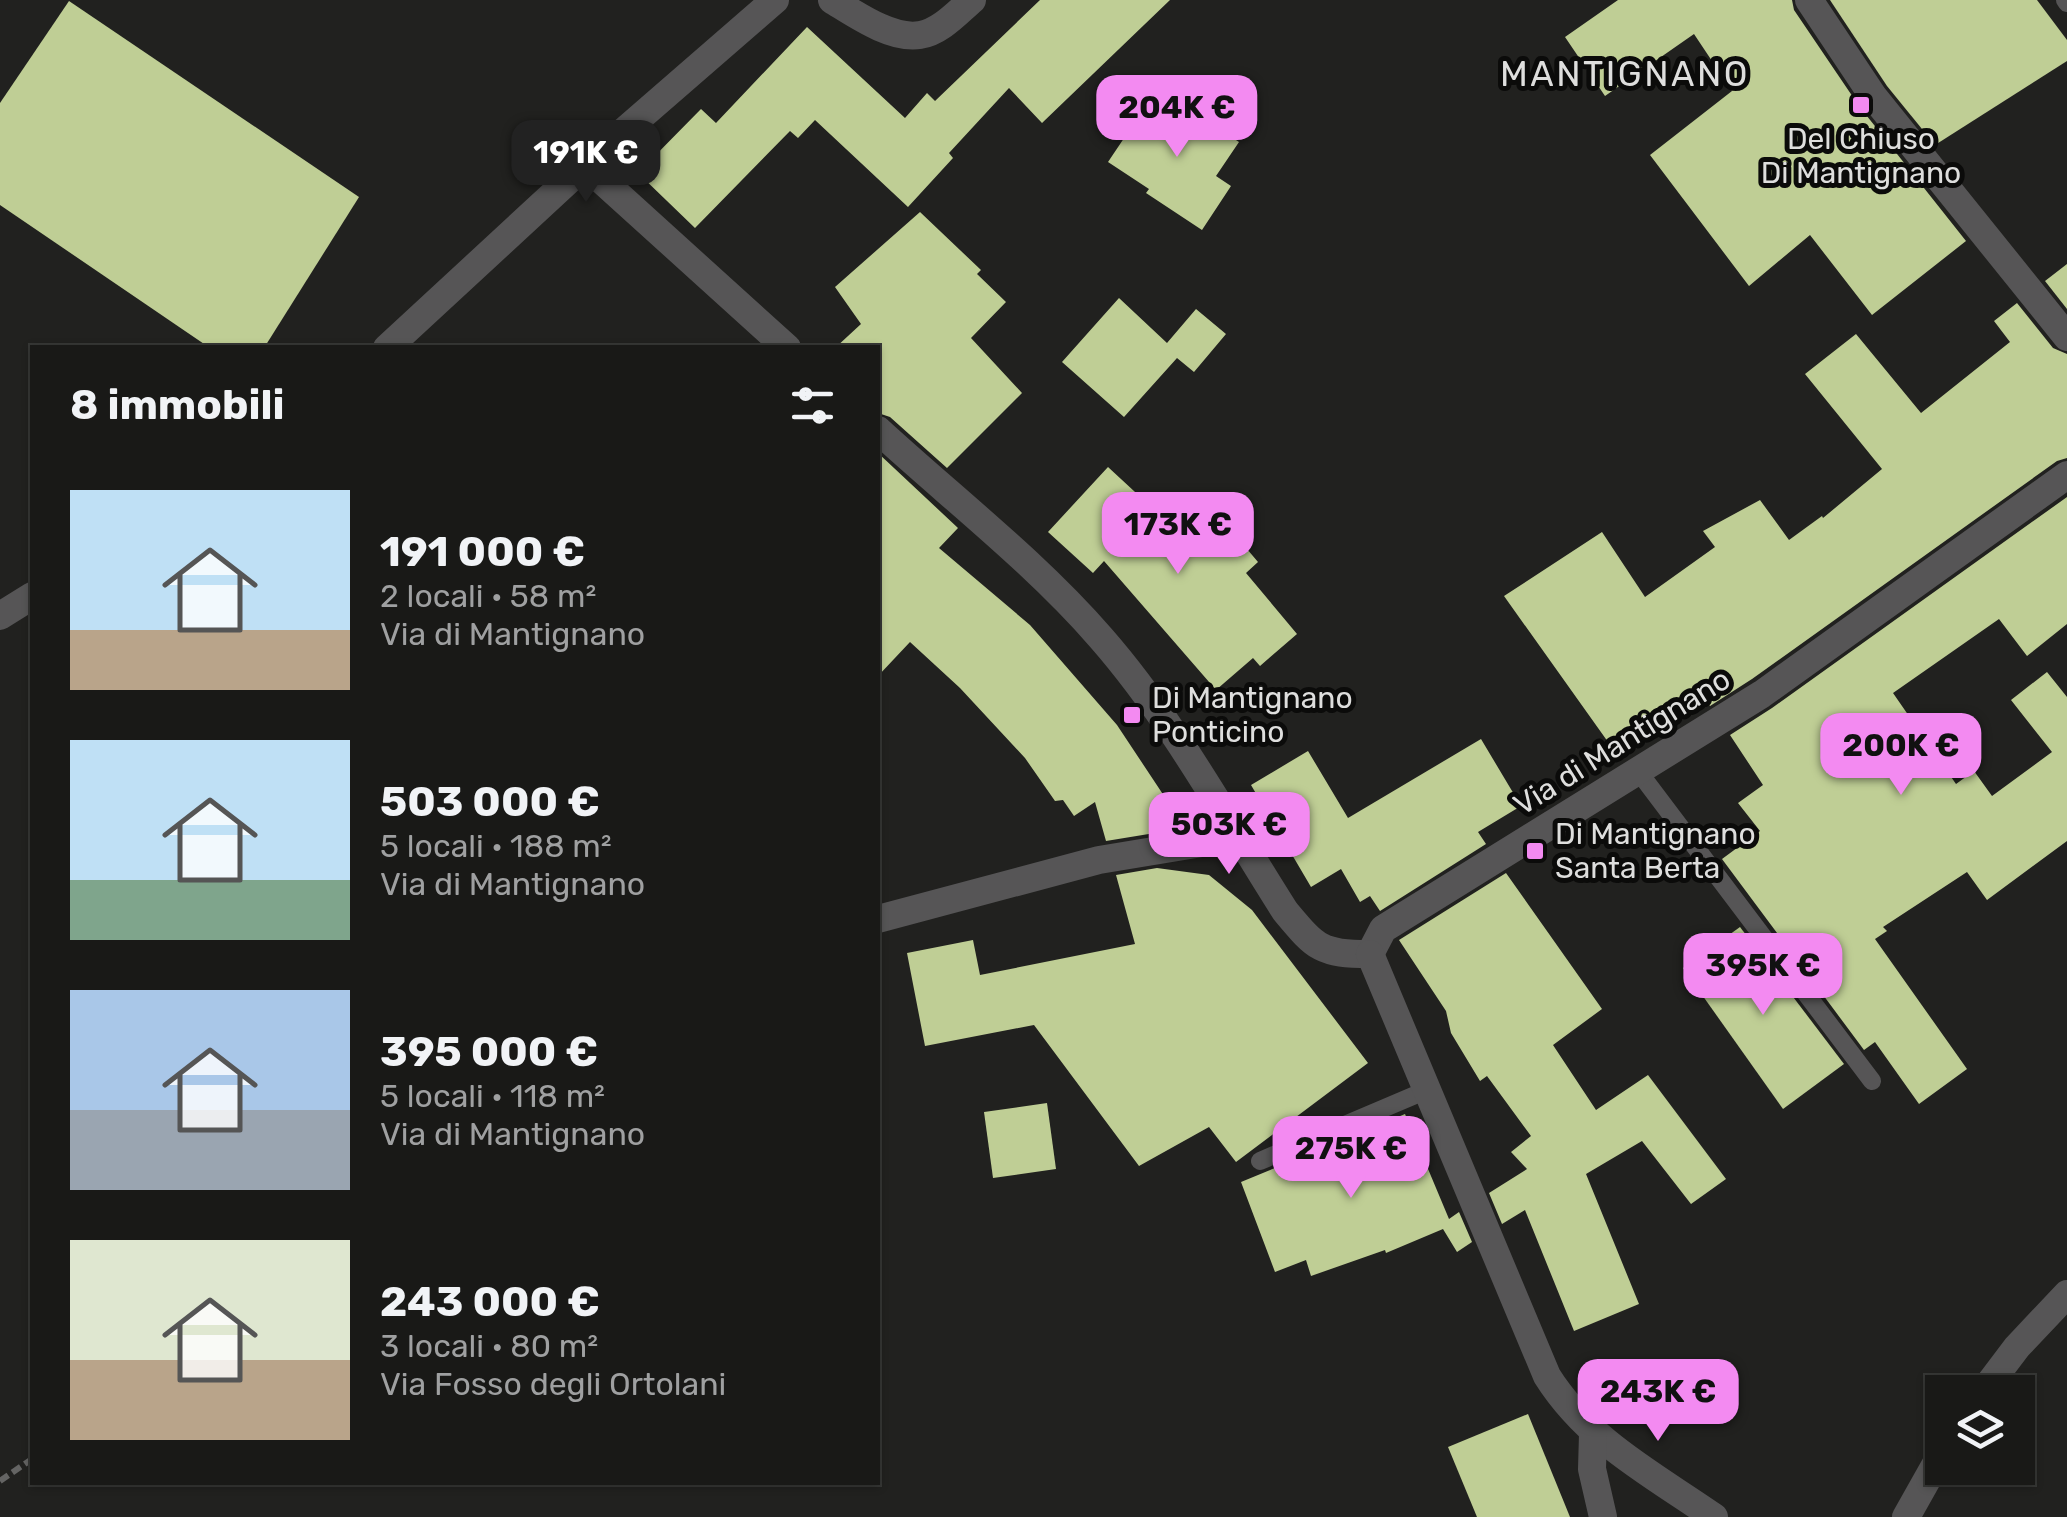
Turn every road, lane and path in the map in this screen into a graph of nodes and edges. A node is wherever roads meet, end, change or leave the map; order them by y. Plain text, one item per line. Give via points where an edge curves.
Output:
1 (775, 0) edge
2 (832, 0) edge
3 (972, 0) edge
4 (1809, 0) edge
5 (585, 165) junction
6 (2067, 337) edge
7 (389, 345) edge
8 (784, 345) edge
9 (880, 432) edge
10 (2067, 475) edge
11 (30, 597) edge
12 (0, 616) edge
13 (1638, 770) junction
14 (1238, 837) junction
15 (880, 918) edge
16 (1370, 954) junction
17 (1872, 1081) dead end
18 (1427, 1090) junction
19 (1260, 1161) dead end
20 (2067, 1294) edge
21 (1996, 1375) edge
22 (1593, 1434) junction
23 (30, 1460) edge
24 (0, 1482) edge
25 (1925, 1484) edge
26 (1603, 1517) edge
27 (1714, 1517) edge
28 (1906, 1517) edge

1 - 5 street
2 - 3 street via 893,32 918,36
4 - 6 street via 1872,96
5 - 7 street
5 - 8 street
9 - 14 street via 1101,638
10 - 13 street, Via di Mantignano via 1762,694
11 - 12 street
13 - 16 street, Via di Mantignano via 1383,928
13 - 17 lane
14 - 15 street via 1099,860
14 - 16 street via 1309,940 1332,954
16 - 18 street
18 - 19 lane
18 - 22 street via 1547,1376
20 - 21 street
22 - 26 street via 1592,1469
22 - 27 street
23 - 24 path
25 - 28 street

